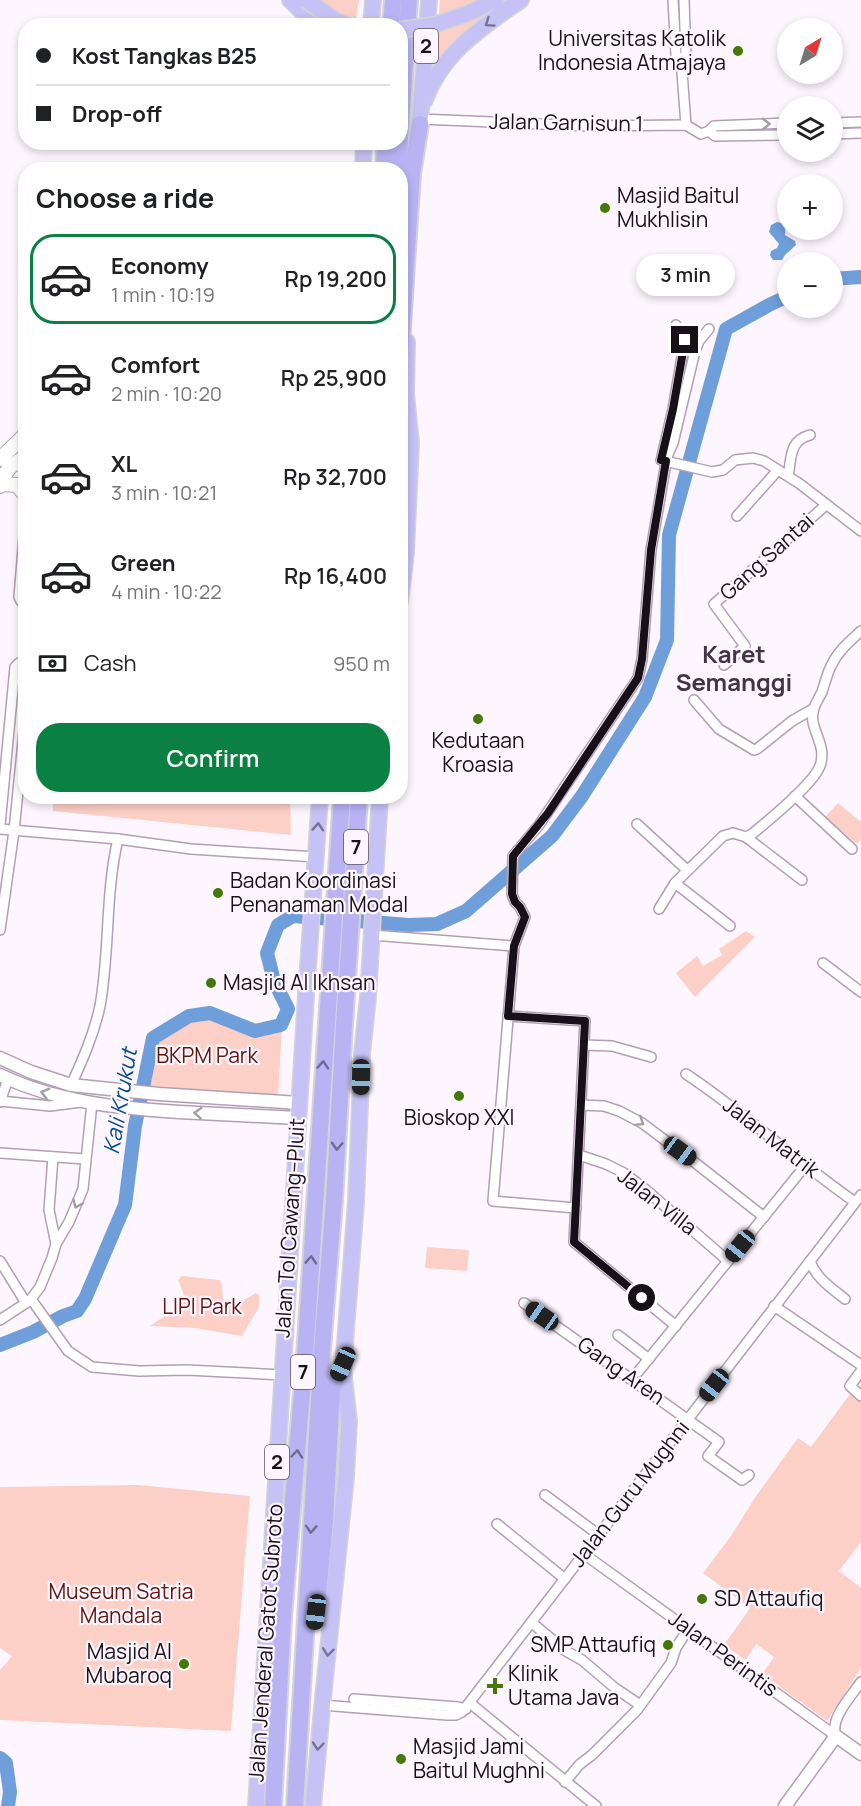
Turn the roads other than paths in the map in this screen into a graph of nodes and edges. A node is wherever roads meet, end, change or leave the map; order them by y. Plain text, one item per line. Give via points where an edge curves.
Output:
1 (290, 0) edge
2 (306, 0) edge
3 (316, 0) edge
4 (373, 0) edge
5 (393, 0) edge
6 (409, 0) edge
7 (429, 0) edge
8 (496, 0) edge
9 (521, 0) edge
10 (673, 0) edge
11 (684, 0) edge
12 (309, 18) edge
13 (332, 18) edge
14 (333, 18) edge
15 (372, 18) edge
16 (392, 18) edge
17 (408, 18) edge
18 (408, 29) edge
19 (681, 59) junction
20 (420, 118) junction
21 (858, 122) edge
22 (777, 123) edge
23 (843, 123) edge
24 (686, 125) junction
25 (709, 131) junction
26 (859, 133) edge
27 (843, 134) edge
28 (777, 135) edge
29 (408, 235) edge
30 (676, 325) dead end
31 (709, 329) dead end
32 (408, 332) edge
33 (408, 414) edge
34 (810, 435) dead end
35 (18, 442) edge
36 (0, 459) edge
37 (666, 461) junction
38 (18, 462) edge
39 (778, 470) junction
40 (788, 476) junction
41 (0, 481) edge
42 (0, 486) edge
43 (18, 486) edge
44 (826, 505) junction
45 (408, 508) edge
46 (737, 516) dead end
47 (861, 531) edge
48 (642, 577) dead end
49 (861, 631) edge
50 (18, 664) edge
51 (724, 665) dead end
52 (694, 700) dead end
53 (813, 709) junction
54 (4, 735) edge
55 (18, 789) edge
56 (795, 795) junction
57 (319, 804) edge
58 (341, 804) edge
59 (359, 804) edge
60 (380, 804) edge
61 (637, 824) dead end
62 (0, 827) edge
63 (14, 831) junction
64 (746, 837) junction
65 (118, 839) junction
66 (852, 849) dead end
67 (316, 856) junction
68 (687, 870) junction
69 (802, 880) dead end
70 (675, 883) junction
71 (659, 909) dead end
72 (373, 924) junction
73 (730, 926) dead end
74 (0, 930) edge
75 (514, 946) junction
76 (824, 963) dead end
77 (861, 992) edge
78 (508, 1016) junction
79 (584, 1045) junction
80 (651, 1057) dead end
81 (0, 1058) edge
82 (686, 1074) dead end
83 (4, 1077) edge
84 (71, 1085) junction
85 (236, 1100) junction
86 (0, 1102) edge
87 (87, 1102) junction
88 (581, 1105) junction
89 (299, 1111) junction
90 (236, 1115) junction
91 (0, 1153) edge
92 (579, 1155) junction
93 (53, 1156) junction
94 (85, 1159) junction
95 (805, 1166) junction
96 (858, 1198) edge
97 (576, 1212) junction
98 (764, 1217) junction
99 (56, 1245) junction
100 (0, 1261) edge
101 (728, 1261) junction
102 (810, 1261) junction
103 (845, 1299) dead end
104 (29, 1301) junction
105 (524, 1303) dead end
106 (774, 1306) junction
107 (0, 1320) edge
108 (676, 1326) junction
109 (618, 1335) dead end
110 (649, 1359) junction
111 (343, 1364) junction
112 (861, 1365) edge
113 (861, 1371) edge
114 (638, 1372) dead end
115 (283, 1375) junction
116 (861, 1396) edge
117 (688, 1419) junction
118 (749, 1474) dead end
119 (545, 1495) dead end
120 (497, 1524) dead end
121 (599, 1535) junction
122 (584, 1554) junction
123 (565, 1579) junction
124 (531, 1623) junction
125 (688, 1629) junction
126 (301, 1682) junction
127 (861, 1682) edge
128 (354, 1699) dead end
129 (322, 1705) junction
130 (640, 1705) junction
131 (389, 1706) junction
132 (468, 1706) junction
133 (836, 1736) junction
134 (861, 1754) edge
135 (565, 1782) junction
136 (256, 1806) edge
137 (273, 1806) edge
138 (294, 1806) edge
139 (313, 1806) edge
140 (596, 1806) edge
141 (785, 1806) edge

1 - 12 highway
2 - 13 highway, bridge
3 - 14 highway, bridge
4 - 15 highway
5 - 16 highway
6 - 17 highway
7 - 20 highway, 2
8 - 18 highway, bridge via 434,25
9 -> 20 highway via 458,47 427,94
10 - 19 street via 676,55
11 - 19 street via 686,56
19 - 24 street
20 - 24 street, Jalan Garnisun 1 via 590,126
20 - 29 highway
20 - 32 highway, 2
21 - 23 street
21 - 26 street
25 -> 22 street, Jalan Garnisun 1 via 714,126
24 - 25 street, Jalan Garnisun 1 via 698,134
25 - 28 street, Jalan Garnisun 1 via 715,136
26 - 27 street
30 - 37 street via 685,340
31 - 37 street via 695,351
33 - 45 highway, 2
34 - 40 street via 795,443
35 - 36 main road
37 - 39 street via 712,472 723,470 735,460 753,458
37 - 48 street
37 - 75 street via 651,550 638,678 545,817 513,856 512,894 525,917
38 - 41 main road
39 - 40 street
39 - 46 street
40 - 44 street
42 - 43 main road
44 - 47 street
44 - 51 street, Gang Santai via 714,604 745,646
49 - 53 street via 831,665
50 - 54 street
52 - 53 street via 719,729 753,750
53 - 56 street via 822,756 816,772
54 - 62 street
55 - 63 street
56 - 64 street
56 - 66 street
67 -> 57 highway, Jalan Jenderal Gatot Subroto / 2
137 -> 58 highway, Jalan Tol Cawang–Pluit / 7
59 -> 126 highway, Jalan Tol Cawang–Pluit / 7
60 - 72 highway
61 - 68 street
62 - 63 street
63 - 65 street
63 - 74 street
64 - 68 street via 728,834
64 - 69 street
65 - 67 street via 191,849
65 - 84 street via 100,1006
67 - 89 highway, Jalan Jenderal Gatot Subroto / 2
68 - 70 street
70 - 71 street
70 - 73 street
72 - 75 street
72 - 111 highway
75 - 78 street
76 - 77 street
78 - 79 street via 585,1021
78 - 97 street via 493,1201
79 - 80 street via 612,1046
79 - 88 street
81 - 84 street
82 - 95 street, Jalan Matrik
83 - 86 street
87 -> 83 street via 36,1090
84 - 85 street
85 - 89 street
85 - 90 street
86 - 87 street via 59,1106
90 -> 87 street
87 - 94 street
88 - 92 street
88 -> 98 street via 604,1106 642,1123
89 - 90 street
89 - 115 highway, Jalan Jenderal Gatot Subroto / 2
91 - 93 street
92 - 97 street
92 - 101 street, Jalan Villa via 624,1173
93 - 94 street
93 - 99 street via 49,1210
94 -> 99 street via 83,1189
95 - 96 street, Jalan Matrik
95 - 98 street
96 - 102 street, Jalan Guru Mughni
97 - 108 street via 574,1242
98 - 101 street
99 - 104 street via 40,1287
100 - 104 street
101 - 108 street
102 - 103 street via 822,1281
102 - 106 street, Jalan Guru Mughni
104 - 107 street
104 - 115 street via 68,1351 92,1367
105 - 117 street, Gang Aren
106 - 112 street
106 - 117 street, Jalan Guru Mughni
108 - 110 street
109 - 110 street
110 - 114 street
111 - 126 highway via 332,1389 316,1612 310,1661
111 -> 129 highway via 348,1422 346,1477
113 - 116 street via 850,1386
115 - 136 highway, Jalan Jenderal Gatot Subroto / 2
117 - 118 street, Gang Aren via 719,1442 708,1456 742,1480
117 - 121 street, Jalan Guru Mughni
119 - 121 street
120 - 123 street
121 - 122 street, Jalan Guru Mughni
122 - 123 street, Jalan Guru Mughni
122 - 125 street, Jalan Perintis
123 - 124 street, Jalan Guru Mughni
124 - 130 street
124 - 132 street, Jalan Guru Mughni
125 - 130 street via 671,1663
125 - 133 street, Jalan Perintis
126 - 138 highway, Jalan Tol Cawang–Pluit / 7
127 - 133 street via 835,1721
128 - 131 street
129 - 131 street
129 -> 139 highway
130 - 135 street
131 - 132 street via 447,1715
132 - 135 street
133 - 134 street, Jalan Perintis
133 - 141 street
135 - 140 street

